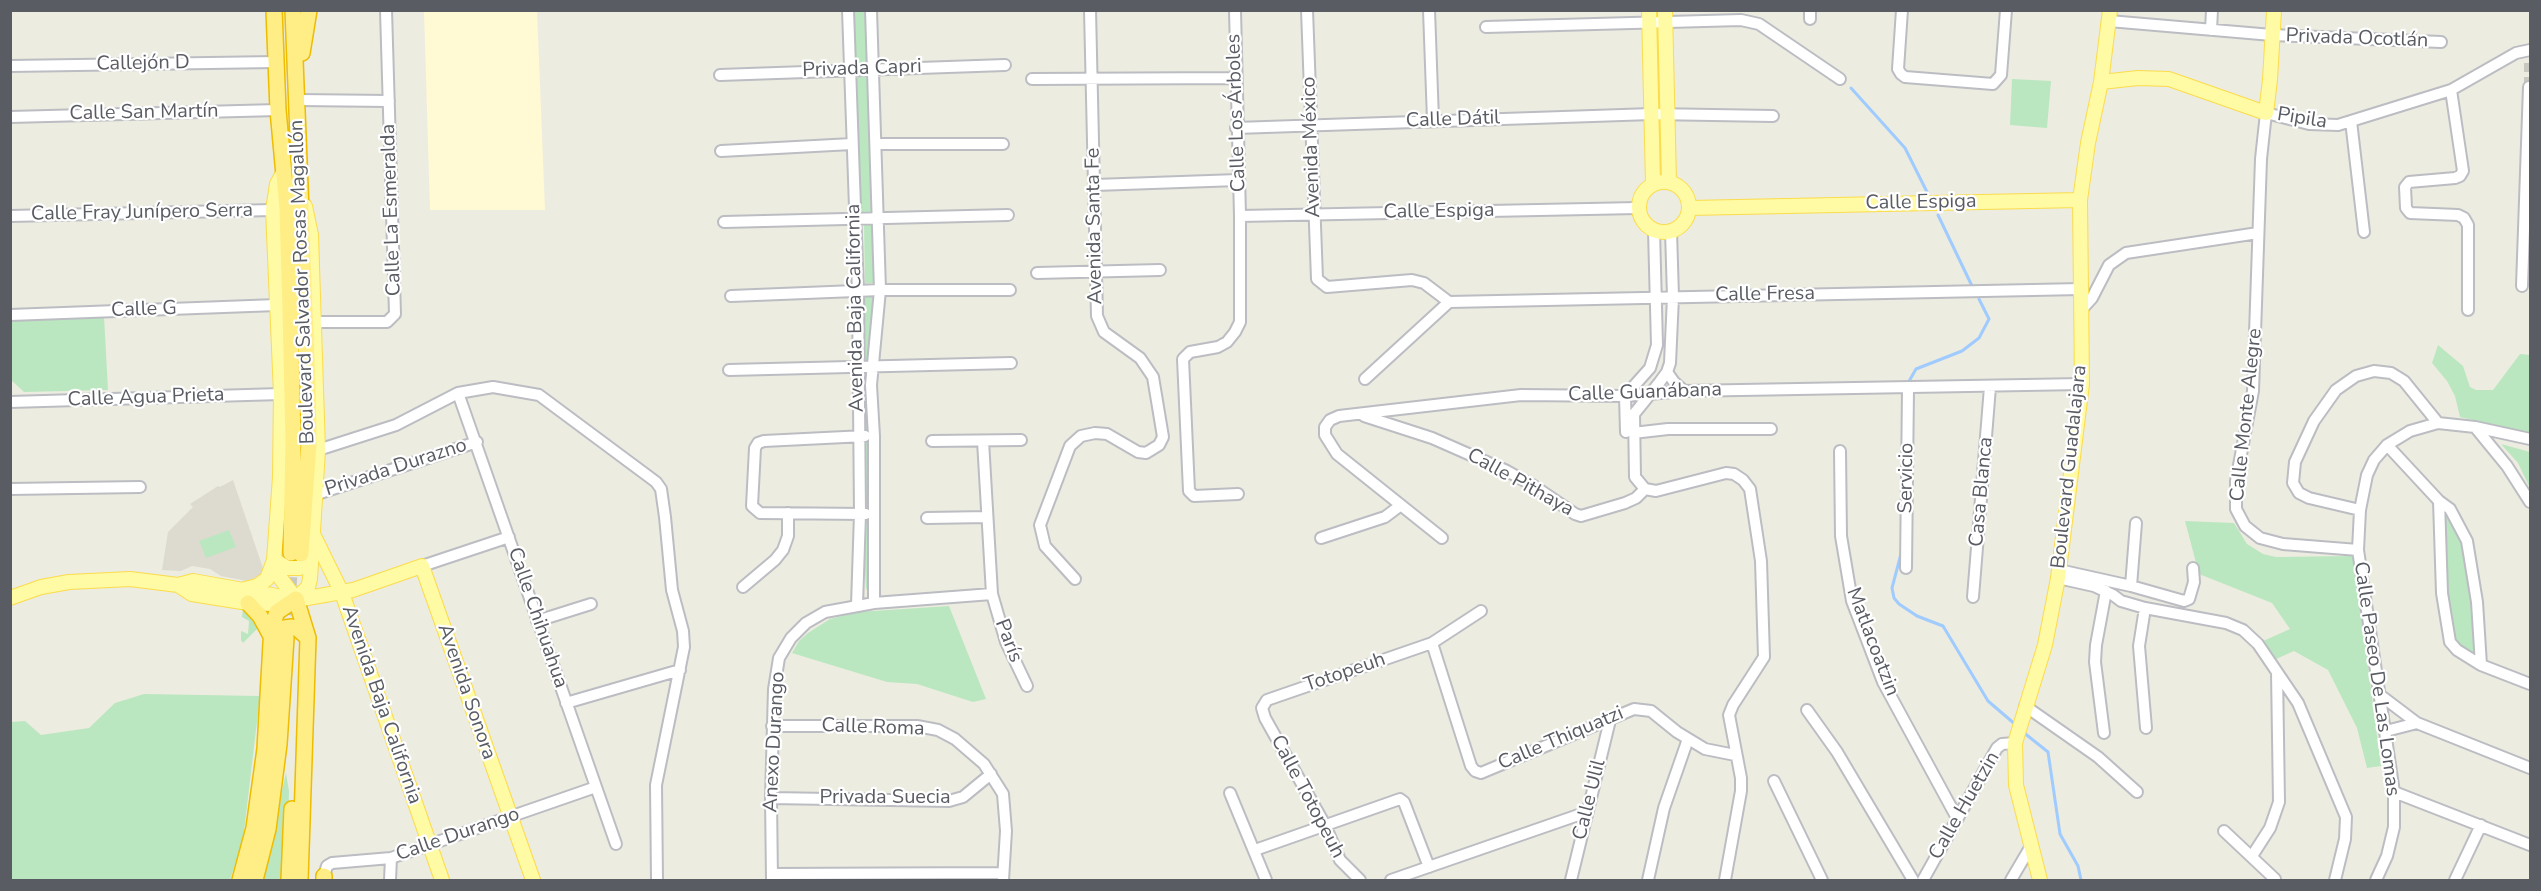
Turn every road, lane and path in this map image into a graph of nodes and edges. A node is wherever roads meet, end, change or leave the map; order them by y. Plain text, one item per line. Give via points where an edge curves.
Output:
1 (274, 10) edge
2 (293, 10) edge
3 (309, 10) edge
4 (386, 10) edge
5 (848, 10) edge
6 (871, 10) edge
7 (1090, 10) edge
8 (1234, 10) edge
9 (1307, 10) edge
10 (1429, 10) edge
11 (1902, 10) edge
12 (2006, 10) edge
13 (2212, 10) edge
14 (2274, 10) edge
15 (1649, 16) edge
16 (1665, 16) edge
17 (2109, 16) edge
18 (1486, 27) dead end
19 (2211, 30) junction
20 (2272, 35) junction
21 (2441, 42) dead end
22 (2530, 50) edge
23 (276, 62) junction
24 (2529, 63) dead end
25 (1005, 65) dead end
26 (10, 66) edge
27 (851, 69) junction
28 (873, 69) junction
29 (720, 75) dead end
30 (1091, 78) junction
31 (1235, 78) junction
32 (1840, 79) dead end
33 (1032, 80) dead end
34 (2101, 82) junction
35 (2451, 90) junction
36 (2529, 91) edge
37 (297, 94) junction
38 (389, 100) junction
39 (278, 110) junction
40 (2266, 113) junction
41 (1652, 114) junction
42 (1669, 115) junction
43 (1773, 116) dead end
44 (10, 117) edge
45 (1433, 120) junction
46 (2351, 121) junction
47 (1311, 125) junction
48 (1236, 128) junction
49 (852, 144) junction
50 (876, 144) junction
51 (1003, 144) dead end
52 (721, 151) dead end
53 (284, 171) junction
54 (1238, 180) junction
55 (1668, 182) junction
56 (2527, 183) edge
57 (1653, 184) junction
58 (1095, 185) junction
59 (302, 191) junction
60 (2080, 200) junction
61 (1638, 208) junction
62 (1689, 208) junction
63 (273, 210) junction
64 (1314, 214) junction
65 (1008, 215) dead end
66 (10, 216) edge
67 (1240, 216) junction
68 (877, 217) junction
69 (854, 218) junction
70 (724, 222) dead end
71 (1654, 230) junction
72 (1671, 231) junction
73 (2364, 232) dead end
74 (2258, 233) junction
75 (1160, 270) dead end
76 (1096, 272) junction
77 (1037, 273) dead end
78 (2522, 286) dead end
79 (880, 290) junction
80 (1010, 290) dead end
81 (2081, 290) junction
82 (858, 291) junction
83 (731, 296) dead end
84 (1655, 297) junction
85 (1673, 297) junction
86 (1449, 302) junction
87 (277, 305) junction
88 (2082, 310) junction
89 (2468, 310) dead end
90 (10, 315) edge
91 (315, 322) junction
92 (1011, 363) dead end
93 (873, 365) junction
94 (857, 366) junction
95 (729, 370) dead end
96 (1667, 372) junction
97 (1365, 379) dead end
98 (2082, 384) junction
99 (1990, 387) junction
100 (1908, 389) junction
101 (1684, 391) junction
102 (458, 393) junction
103 (281, 394) junction
104 (1647, 395) junction
105 (1625, 396) junction
106 (10, 402) edge
107 (1358, 414) junction
108 (2438, 423) junction
109 (2475, 427) junction
110 (1771, 429) dead end
111 (1633, 433) junction
112 (858, 436) junction
113 (874, 436) junction
114 (2530, 439) edge
115 (1021, 440) dead end
116 (932, 441) dead end
117 (983, 441) junction
118 (477, 442) junction
119 (2387, 445) junction
120 (318, 450) junction
121 (1840, 451) dead end
122 (1634, 454) junction
123 (140, 487) dead end
124 (10, 489) edge
125 (1645, 489) junction
126 (1238, 494) dead end
127 (314, 495) junction
128 (2439, 501) junction
129 (2530, 502) edge
130 (1401, 505) junction
131 (2360, 510) junction
132 (788, 513) junction
133 (874, 513) junction
134 (860, 514) junction
135 (987, 517) junction
136 (927, 518) dead end
137 (2136, 523) dead end
138 (313, 533) junction
139 (509, 537) junction
140 (1321, 538) dead end
141 (1442, 538) dead end
142 (2358, 550) junction
143 (301, 553) junction
144 (274, 560) junction
145 (422, 566) junction
146 (1906, 568) dead end
147 (2193, 568) dead end
148 (2058, 574) junction
149 (1074, 579) dead end
150 (2132, 586) junction
151 (743, 587) dead end
152 (2106, 591) junction
153 (342, 593) junction
154 (992, 594) junction
155 (245, 597) junction
156 (1973, 597) dead end
157 (10, 598) edge
158 (296, 599) junction
159 (874, 603) junction
160 (591, 604) dead end
161 (857, 605) junction
162 (2145, 608) junction
163 (1481, 611) dead end
164 (537, 621) junction
165 (271, 636) junction
166 (297, 638) junction
167 (1432, 643) junction
168 (2481, 664) junction
169 (680, 670) junction
170 (2277, 672) junction
171 (2530, 684) edge
172 (1027, 686) dead end
173 (2380, 695) junction
174 (566, 703) junction
175 (1262, 708) joint
176 (1806, 710) dead end
177 (2024, 711) junction
178 (1610, 720) junction
179 (2417, 723) junction
180 (772, 726) junction
181 (2146, 728) dead end
182 (2386, 731) junction
183 (2104, 733) dead end
184 (1688, 739) junction
185 (2016, 739) junction
186 (1735, 755) junction
187 (2530, 768) edge
188 (991, 774) junction
189 (1774, 781) dead end
190 (596, 787) junction
191 (2137, 792) dead end
192 (2394, 792) junction
193 (1230, 794) dead end
194 (771, 798) junction
195 (1587, 812) junction
196 (510, 818) junction
197 (1957, 818) junction
198 (1325, 825) junction
199 (2481, 825) junction
200 (2224, 831) dead end
201 (616, 843) dead end
202 (2530, 845) edge
203 (429, 846) junction
204 (2031, 846) junction
205 (1255, 850) junction
206 (2252, 856) junction
207 (391, 858) junction
208 (1429, 867) junction
209 (772, 877) edge
210 (1003, 877) edge
211 (324, 878) edge
212 (844, 878) edge
213 (2276, 879) dead end
214 (240, 880) edge
215 (255, 880) edge
216 (289, 880) edge
217 (300, 880) edge
218 (390, 880) edge
219 (441, 880) edge
220 (533, 880) edge
221 (657, 880) edge
222 (1265, 880) edge
223 (1360, 880) edge
224 (1391, 880) edge
225 (1571, 880) edge
226 (1648, 880) edge
227 (1725, 880) edge
228 (1822, 880) edge
229 (1913, 880) edge
230 (1923, 880) edge
231 (2011, 880) edge
232 (2040, 880) edge
233 (2335, 880) edge
234 (2376, 880) edge
235 (2455, 880) edge

1 - 23 highway, Boulevard Salvador Rosas Magallón
2 - 37 highway, Boulevard Salvador Rosas Magallón
3 - 37 highway
4 - 38 street, Calle La Esmeralda
5 - 27 street, Avenida Baja California
6 - 28 street, Avenida Baja California
7 - 30 street, Avenida Santa Fe
8 - 31 street, Calle Los Árboles
9 - 47 street, Avenida México
10 - 45 street
11 - 12 street via 1898,69 1901,74 1993,84 2001,75
13 - 19 street
14 - 20 main road
15 - 16 street
15 - 18 street
15 - 41 main road
16 - 32 street via 1759,24
16 - 42 main road
17 - 19 street, Privada Ocotlán
17 - 34 main road, Boulevard Guadalajara
19 - 20 street, Privada Ocotlán
20 - 21 street, Privada Ocotlán
20 - 40 main road
22 - 24 street
22 - 35 street, Pipila via 2516,53
23 - 26 street, Callejón D
23 - 39 highway, Boulevard Salvador Rosas Magallón
25 - 28 street, Privada Capri
27 - 28 street, Privada Capri
27 - 29 street, Privada Capri
27 - 49 street, Avenida Baja California
28 - 50 street, Avenida Baja California
30 - 31 street
30 - 33 street
30 - 58 street, Avenida Santa Fe
31 - 48 street, Calle Los Árboles
34 - 40 main road, Pipila via 2169,79
34 - 60 main road, Boulevard Guadalajara
35 - 46 street, Pipila
35 - 89 street via 2463,171 2455,178 2409,182 2406,208 2410,213 2464,218 2468,225
36 - 56 street
37 - 38 street
37 - 59 highway, Boulevard Salvador Rosas Magallón
38 - 91 street, Calle La Esmeralda via 395,314 387,322
39 - 44 street, Calle San Martín
39 - 53 highway, Boulevard Salvador Rosas Magallón
40 - 46 street, Pipila via 2309,124 2338,125
40 - 74 street, Calle Monte Alegre
41 - 42 street, Calle Dátil
41 - 45 street, Calle Dátil
41 - 57 main road
42 - 43 street, Calle Dátil
42 - 55 main road
45 - 47 street, Calle Dátil
46 - 73 street
47 - 48 street, Calle Dátil
47 - 64 street, Avenida México
48 - 54 street, Calle Los Árboles
49 - 52 street
49 - 69 street, Avenida Baja California
50 - 51 street
50 - 68 street, Avenida Baja California
53 - 63 main road via 277,184
53 - 143 highway, Boulevard Salvador Rosas Magallón
54 - 58 street
54 - 67 street, Calle Los Árboles
55 - 57 main road
55 - 62 main road via 1683,191
56 - 78 street
57 - 61 main road via 1645,190
58 - 76 street, Avenida Santa Fe
59 - 91 main road via 311,235
59 - 143 highway, Boulevard Salvador Rosas Magallón via 309,443
60 - 62 main road, Calle Espiga
60 - 81 main road, Boulevard Guadalajara
61 - 64 street, Calle Espiga
61 - 71 main road via 1646,225
62 - 72 main road via 1680,226
63 - 66 street, Calle Fray Junípero Serra
63 - 87 main road
64 - 67 street, Calle Espiga
64 - 86 street, Avenida México via 1317,279 1327,287 1412,280 1424,283
65 - 68 street
67 - 126 street, Calle Los Árboles via 1239,322 1227,342 1190,352 1183,359 1189,491 1194,496
68 - 69 street
68 - 79 street, Avenida Baja California
69 - 70 street
69 - 82 street, Avenida Baja California
71 - 72 main road
71 - 84 street
72 - 85 street
74 - 88 street via 2127,253 2109,265
74 - 142 street, Calle Monte Alegre via 2253,391 2236,481 2236,509 2245,526 2260,538 2283,544
75 - 76 street
76 - 77 street
76 - 149 street, Avenida Santa Fe via 1097,316 1104,332 1140,358 1153,377 1163,437 1159,445 1146,453 1107,434 1081,436 1070,446 1040,525 1045,546
79 - 80 street
79 - 82 street
79 - 93 street, Avenida Baja California
81 - 85 street, Calle Fresa
81 - 88 main road, Boulevard Guadalajara
82 - 83 street
82 - 94 street, Avenida Baja California
84 - 85 street, Calle Fresa
84 - 86 street, Calle Fresa
84 - 105 street via 1655,357
85 - 96 street
86 - 97 street
87 - 90 street, Calle G
87 - 103 main road
88 - 98 main road, Boulevard Guadalajara
91 - 120 main road
92 - 93 street
93 - 94 street
93 - 113 street, Avenida Baja California
94 - 95 street
94 - 112 street, Avenida Baja California
96 - 101 street
96 - 104 street
98 - 99 street, Calle Guanábana
98 - 148 main road, Boulevard Guadalajara
99 - 100 street, Calle Guanábana
99 - 156 street, Casa Blanca
100 - 101 street, Calle Guanábana
100 - 146 street, Servicio
101 - 104 street, Calle Guanábana
102 - 118 street, Calle Chihuahua
102 - 120 street via 396,425
102 - 169 street via 494,387 539,395 656,482 661,489 672,590 683,631
103 - 106 street, Calle Agua Prieta
103 - 144 main road
104 - 105 street, Calle Guanábana
104 - 111 street via 1634,414
105 - 107 street, Calle Guanábana via 1521,395
105 - 122 street via 1627,438
107 - 125 street, Calle Pithaya via 1432,438 1489,463 1581,516 1625,503
107 - 130 street, Calle Guanábana via 1330,420 1325,435 1358,473
108 - 109 street
108 - 119 street via 2410,431
108 - 131 street via 2404,381 2391,373 2374,371 2356,376 2336,390 2314,421 2295,462 2292,483 2308,498
109 - 114 street
109 - 129 street
110 - 111 street
111 - 122 street
112 - 113 street
112 - 132 street via 758,444 752,506 760,513
112 - 134 street, Avenida Baja California
113 - 133 street, Avenida Baja California
115 - 117 street
116 - 117 street
117 - 135 street
118 - 127 street, Privada Durazno
118 - 139 street, Calle Chihuahua
119 - 128 street
119 - 131 street, Calle Paseo De Las Lomas via 2367,475
120 - 127 main road
121 - 197 street, Matlacoatzin via 1841,536 1852,601 1883,682
122 - 125 street via 1635,477
123 - 124 street
125 - 186 street via 1656,491 1726,473 1734,474 1750,489 1761,561 1765,644 1764,657 1730,711
127 - 138 main road
128 - 168 street via 2450,509 2467,541 2477,602
128 - 168 street via 2447,632 2457,650
130 - 140 street via 1385,517
130 - 141 street, Calle Guanábana
131 - 142 street, Calle Paseo De Las Lomas
132 - 134 street
132 - 151 street via 788,536 783,550
133 - 134 street
133 - 159 street, Avenida Baja California
134 - 161 street, Avenida Baja California
135 - 136 street
135 - 154 street
137 - 150 street
138 - 143 main road
138 - 153 main road, Avenida Baja California
139 - 145 street
139 - 164 street, Calle Chihuahua
142 - 173 street, Calle Paseo De Las Lomas
143 - 144 main road via 305,564 300,568 288,568
143 - 158 main road via 312,567 308,587
144 - 155 main road via 270,574
144 - 158 main road via 278,575
145 - 153 main road
145 - 196 main road, Avenida Sonora
147 - 150 street via 2194,582 2189,599 2184,601
148 - 150 street
148 - 152 street
148 - 177 main road, Boulevard Guadalajara via 2045,645
152 - 162 street via 2121,601
152 - 183 street via 2095,662
153 - 158 main road
153 - 203 main road, Avenida Baja California
154 - 159 street, Anexo Durango
154 - 172 street, París via 1006,642
155 - 157 main road via 192,594 178,585 130,579 98,579 41,587
155 - 158 main road via 273,604
155 - 165 highway
158 - 165 highway via 277,612
158 - 166 highway
159 - 161 street, Anexo Durango
160 - 164 street
161 - 180 street, Anexo Durango via 825,612 791,638 779,658
162 - 170 street via 2226,623 2243,630
162 - 181 street via 2139,646
163 - 167 street, Totopeuh
164 - 174 street, Calle Chihuahua
165 - 166 highway via 292,627 298,628
165 - 214 highway via 265,749 254,828
166 - 215 highway via 268,829
166 - 216 highway
166 - 217 highway
167 - 175 street, Totopeuh via 1267,700
167 - 178 street, Calle Thiquatzi via 1471,766 1476,771
168 - 171 street
169 - 174 street
169 - 221 street via 656,785
170 - 206 street via 2279,801 2270,828
170 - 233 street via 2298,703 2346,817
173 - 179 street
173 - 182 street, Calle Paseo De Las Lomas
174 - 190 street, Calle Chihuahua
175 - 198 street, Calle Totopeuh
176 - 229 street via 1837,752
177 - 185 main road, Boulevard Guadalajara
177 - 191 street via 2098,757
178 - 184 street, Calle Thiquatzi via 1628,711 1651,711
178 - 195 street, Calle Ulil
179 - 182 street
179 - 187 street
180 - 188 street, Calle Roma via 917,726 938,730 970,751
180 - 194 street, Anexo Durango
182 - 192 street, Calle Paseo De Las Lomas
184 - 186 street, Calle Thiquatzi via 1709,750
184 - 226 street via 1664,808
185 - 197 street, Calle Huetzin via 1997,748
185 - 204 main road, Boulevard Guadalajara via 2016,785
186 - 227 street via 1741,791
188 - 194 street, Privada Suecia via 963,797 949,801
188 - 210 street, Calle Roma via 1003,794
189 - 228 street
190 - 196 street, Calle Durango
190 - 201 street, Calle Chihuahua
192 - 199 street
192 - 234 street, Calle Paseo De Las Lomas via 2394,827
193 - 205 street
194 - 209 street, Anexo Durango
195 - 208 street
195 - 225 street, Calle Ulil
196 - 203 street, Calle Durango
196 - 220 main road
197 - 230 street, Calle Huetzin
198 - 205 street
198 - 208 street via 1402,800
198 - 223 street, Calle Totopeuh via 1340,860
199 - 202 street
199 - 235 street
200 - 206 street
203 - 207 street, Calle Durango
203 - 219 main road, Avenida Baja California
204 - 231 street
204 - 232 main road, Boulevard Guadalajara
205 - 222 street
206 - 213 street
207 - 211 street, Calle Durango via 332,863
207 - 218 street
208 - 224 street
209 - 212 street
210 - 212 street

